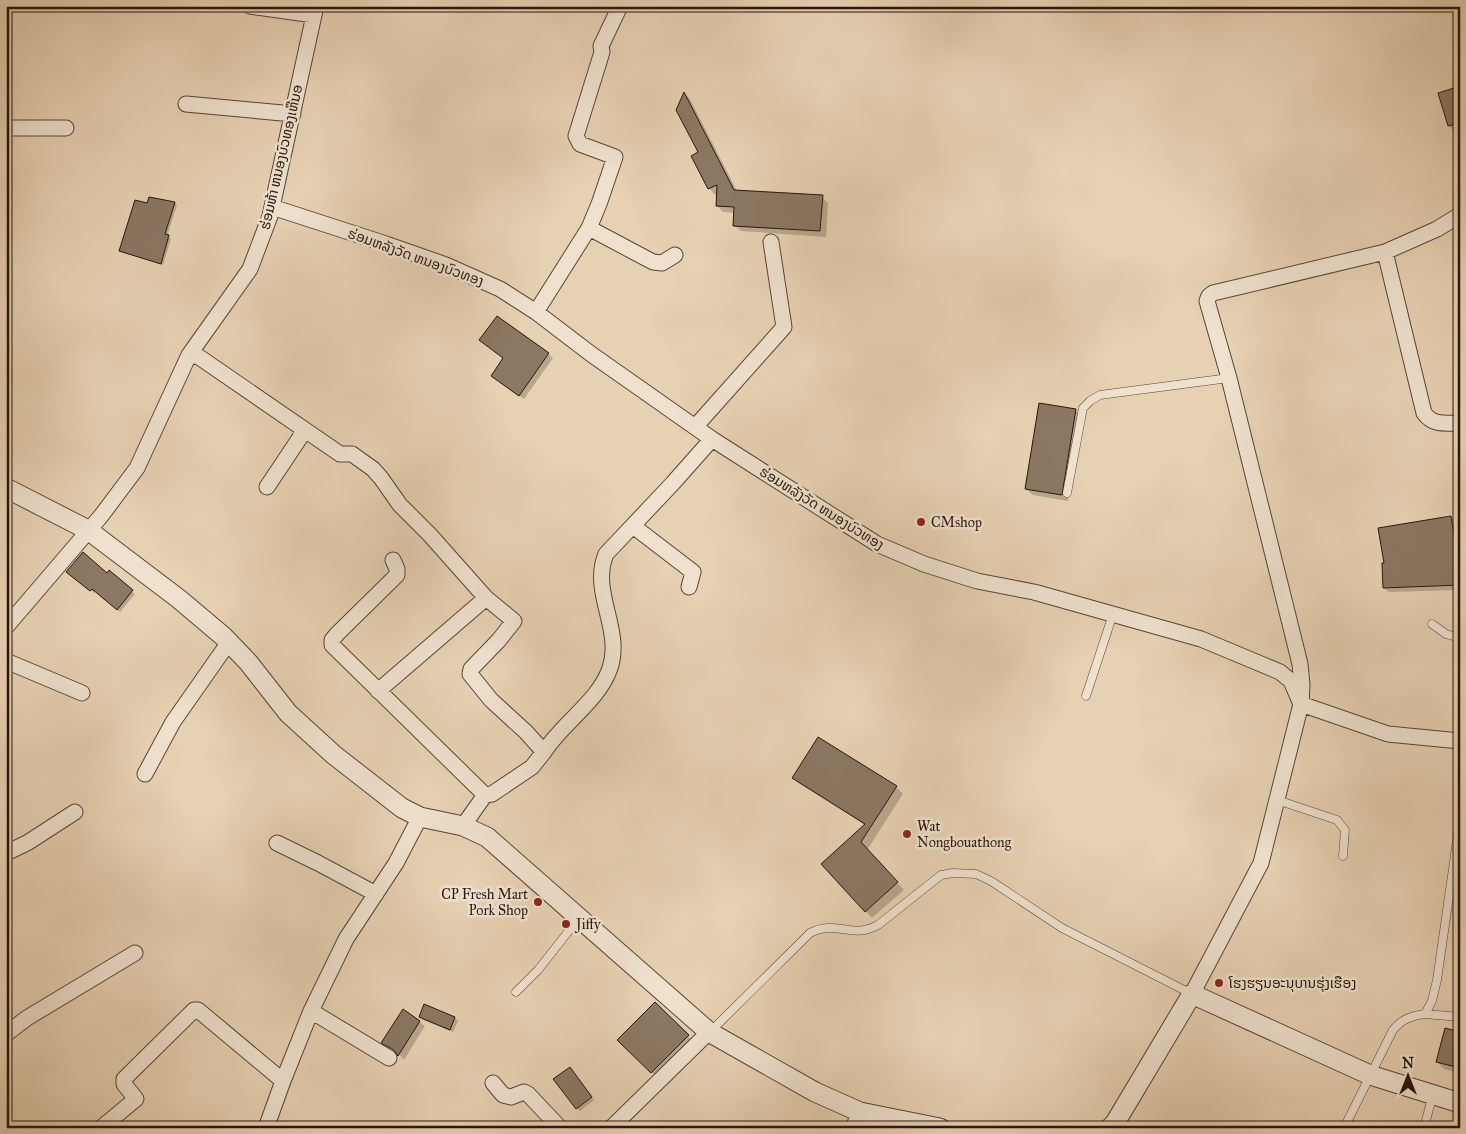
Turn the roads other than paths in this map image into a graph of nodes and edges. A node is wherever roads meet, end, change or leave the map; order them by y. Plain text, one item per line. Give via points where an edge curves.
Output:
1 (250, 6) edge
2 (620, 6) edge
3 (315, 11) edge
4 (186, 104) dead end
5 (293, 114) junction
6 (6, 128) edge
7 (66, 128) dead end
8 (272, 207) junction
9 (1460, 215) edge
10 (589, 228) junction
11 (771, 242) dead end
12 (1385, 252) junction
13 (675, 255) dead end
14 (536, 312) junction
15 (190, 355) junction
16 (1229, 378) junction
17 (1460, 423) edge
18 (695, 427) junction
19 (305, 430) junction
20 (712, 439) junction
21 (267, 487) dead end
22 (6, 488) edge
23 (1067, 493) dead end
24 (633, 526) junction
25 (88, 530) junction
26 (393, 560) dead end
27 (689, 587) dead end
28 (486, 598) junction
29 (1113, 614) junction
30 (1432, 624) dead end
31 (6, 627) edge
32 (1460, 638) edge
33 (229, 642) junction
34 (6, 661) edge
35 (378, 690) junction
36 (82, 693) dead end
37 (1086, 696) dead end
38 (1301, 704) junction
39 (1460, 741) edge
40 (544, 752) junction
41 (145, 774) dead end
42 (486, 795) junction
43 (1277, 800) junction
44 (75, 812) dead end
45 (420, 817) junction
46 (1460, 820) edge
47 (463, 826) junction
48 (277, 843) dead end
49 (6, 853) edge
50 (1343, 856) dead end
51 (376, 894) junction
52 (579, 918) junction
53 (135, 953) dead end
54 (516, 992) dead end
55 (1192, 994) junction
56 (311, 1011) junction
57 (1425, 1014) junction
58 (1460, 1017) edge
59 (709, 1032) junction
60 (6, 1034) edge
61 (389, 1058) dead end
62 (1370, 1075) junction
63 (283, 1081) junction
64 (493, 1083) dead end
65 (1433, 1094) junction
66 (1460, 1103) edge
67 (856, 1120) edge
68 (101, 1128) edge
69 (266, 1128) edge
70 (560, 1128) edge
71 (610, 1128) edge
72 (940, 1128) edge
73 (1110, 1128) edge
74 (1344, 1128) edge
75 (1424, 1128) edge

1 - 3 street
2 - 10 street via 601,46 602,52 576,136 580,144 615,157
3 - 5 street, ຮ່ອມຫ້າ ຫນອງບົວທອງເຫືນອ
4 - 5 street
5 - 8 street, ຮ່ອມຫ້າ ຫນອງບົວທອງເຫືນອ
6 - 7 street
8 - 14 street, ຮ່ອມຫລັງວັດ ຫນອງບົວທອງ via 446,265 500,289
8 - 15 street, ຮ່ອມຫ້າ ຫນອງບົວທອງເຫືນອ via 250,269
9 - 12 street
10 - 13 street via 653,262 662,263
10 - 14 street
11 - 18 street via 784,327
12 - 16 street via 1209,296 1207,301
12 - 17 street via 1424,413 1429,420
14 - 18 street, ຮ່ອມຫລັງວັດ ຫນອງບົວທອງ
15 - 19 street via 199,357
15 - 25 street, ຮ່ອມຫ້າ ຫນອງບົວທອງເຫືນອ via 137,468
16 - 23 lane via 1100,395 1090,401 1083,408
16 - 38 street via 1300,664
18 - 20 street, ຮ່ອມຫລັງວັດ ຫນອງບົວທອງ
19 - 21 street
19 - 28 street via 340,454 352,454 373,469 400,505
20 - 24 street
20 - 29 street, ຮ່ອມຫລັງວັດ ຫນອງບົວທອງ via 877,544 977,581 1034,592
22 - 25 street
24 - 27 street via 693,572
24 - 40 street via 606,554 602,566 603,596 613,638 611,667 599,689
25 - 31 street, ຮ່ອມຫ້າ ຫນອງບົວທອງເຫືນອ
25 - 33 street via 178,598
26 - 35 street via 397,575 332,640 332,646
28 - 35 street
28 - 40 street via 514,620 471,668 470,674 490,700
29 - 37 lane
29 - 38 street, ຮ່ອມຫລັງວັດ ຫນອງບົວທອງ via 1201,640 1280,672 1291,681
30 - 32 lane via 1446,634
33 - 41 street via 173,722
33 - 45 street via 288,713 334,755 402,808
34 - 36 street
35 - 42 street
38 - 39 street via 1388,734
38 - 43 street
40 - 42 street via 532,767
42 - 47 street
43 - 50 lane via 1337,820 1345,830
43 - 55 street via 1261,864
44 - 49 street
45 - 47 street
45 - 51 street
46 - 57 lane via 1436,991
47 - 52 street via 487,837
48 - 51 street
51 - 56 street via 346,939
52 - 54 lane
52 - 59 street
53 - 60 street
55 - 59 lane via 1062,928 992,881 976,874 953,873 941,875 930,882 868,930 829,927 810,933
55 - 62 street
55 - 73 street
56 - 61 street
56 - 63 street
57 - 58 lane
57 - 62 lane via 1401,1021 1392,1030
59 - 67 street via 815,1092
59 - 71 street
62 - 65 street
62 - 74 lane
63 - 68 street via 194,1010 124,1080 136,1099
63 - 69 street
64 - 70 street via 503,1096 528,1094
65 - 66 street
65 - 75 lane
67 - 72 street

